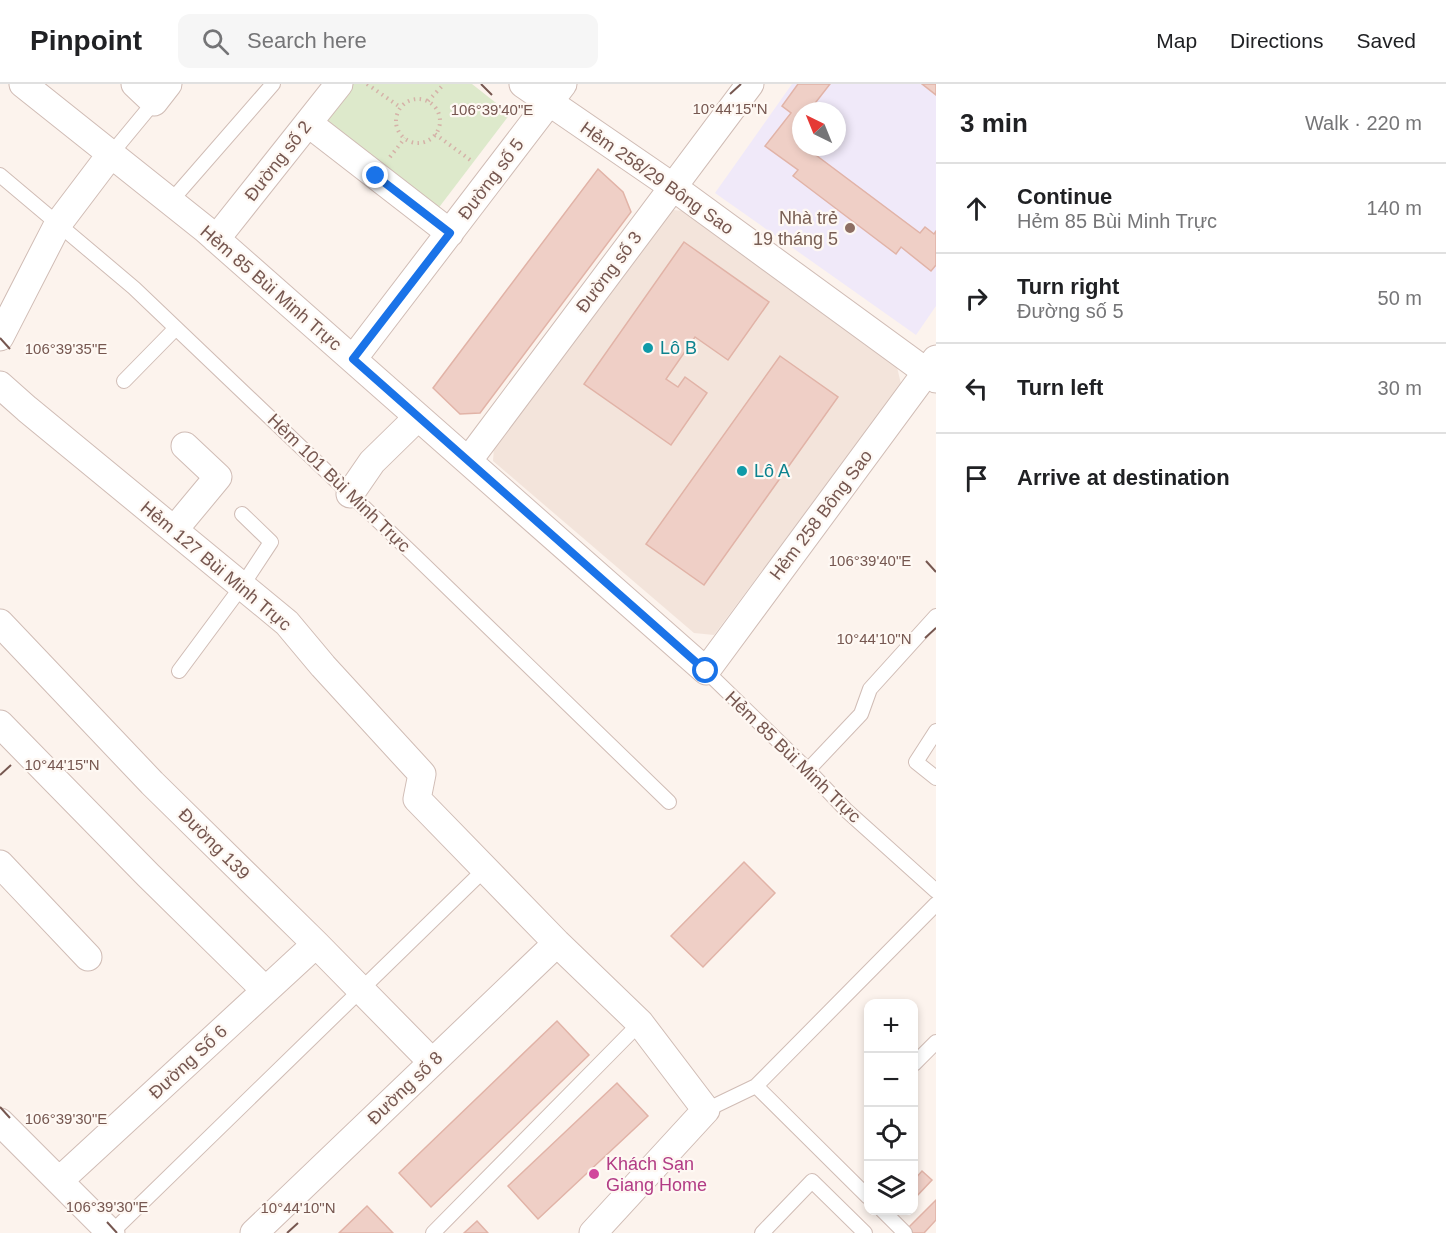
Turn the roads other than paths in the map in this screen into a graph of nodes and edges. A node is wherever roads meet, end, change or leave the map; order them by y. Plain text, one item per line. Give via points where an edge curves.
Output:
1 (23, 84) edge
2 (273, 84) edge
3 (339, 84) edge
4 (523, 84) edge
5 (750, 84) edge
6 (152, 90) edge
7 (556, 93) edge
8 (308, 123) junction
9 (111, 154) junction
10 (0, 175) edge
11 (673, 187) junction
12 (171, 201) junction
13 (58, 224) junction
14 (450, 233) junction
15 (216, 239) junction
16 (176, 328) junction
17 (0, 337) edge
18 (353, 359) junction
19 (933, 370) edge
20 (124, 381) dead end
21 (0, 386) edge
22 (418, 417) junction
23 (185, 446) dead end
24 (468, 461) junction
25 (350, 494) junction
26 (242, 514) dead end
27 (174, 530) junction
28 (242, 586) junction
29 (936, 616) edge
30 (0, 623) edge
31 (179, 671) dead end
32 (706, 671) junction
33 (0, 724) edge
34 (936, 731) edge
35 (808, 770) junction
36 (936, 778) edge
37 (669, 802) dead end
38 (0, 864) edge
39 (485, 869) junction
40 (936, 891) edge
41 (936, 904) edge
42 (557, 943) junction
43 (316, 944) junction
44 (88, 957) dead end
45 (266, 990) junction
46 (361, 990) junction
47 (640, 1023) junction
48 (936, 1042) edge
49 (918, 1060) edge
50 (432, 1062) junction
51 (756, 1086) junction
52 (706, 1110) junction
53 (0, 1122) edge
54 (59, 1181) junction
55 (864, 1193) edge
56 (887, 1215) edge
57 (860, 1231) edge
58 (111, 1233) edge
59 (254, 1233) edge
60 (434, 1233) edge
61 (593, 1233) edge
62 (762, 1233) edge
63 (905, 1233) edge

1 - 9 street, Hẻm 85 Bùi Minh Trực
2 - 12 lane
3 - 8 street, Đường số 2
4 - 7 street, Hẻm 258/29 Bông Sao
5 - 11 street, Đường số 3
6 - 9 lane
7 - 11 street, Hẻm 258/29 Bông Sao
7 - 14 street, Đường số 5
8 - 14 street
8 - 15 street, Đường số 2
9 - 12 street, Hẻm 85 Bùi Minh Trực
9 - 13 street
10 - 13 lane, Hẻm 101 Bùi Minh Trực
11 - 19 street, Hẻm 258/29 Bông Sao
11 - 24 street, Đường số 3
12 - 15 street, Hẻm 85 Bùi Minh Trực
13 - 16 lane, Hẻm 101 Bùi Minh Trực
13 - 17 street
14 - 18 street, Đường số 5
15 - 18 street, Hẻm 85 Bùi Minh Trực
16 - 20 lane
16 - 25 lane, Hẻm 101 Bùi Minh Trực
18 - 22 street, Hẻm 85 Bùi Minh Trực
19 - 32 street, Hẻm 258 Bông Sao
21 - 27 street, Hẻm 127 Bùi Minh Trực
22 - 24 street, Hẻm 85 Bùi Minh Trực
22 - 25 street via 372,462
23 - 27 street via 218,477
24 - 32 street, Hẻm 85 Bùi Minh Trực
25 - 37 lane, Hẻm 101 Bùi Minh Trực
26 - 28 lane via 271,542
27 - 28 street, Hẻm 127 Bùi Minh Trực
28 - 31 lane
28 - 39 street, Hẻm 127 Bùi Minh Trực via 287,623 422,774 417,799
29 - 35 lane via 870,689 861,714
30 - 43 street, Đường 139 via 152,783
32 - 35 lane, Hẻm 85 Bùi Minh Trực
33 - 45 street
34 - 36 lane via 916,762
35 - 40 lane, Hẻm 85 Bùi Minh Trực via 847,811
38 - 44 street
39 - 42 street
39 - 46 lane
41 - 51 lane
42 - 47 street
42 - 50 street, Đường số 8
43 - 45 street, Đường Số 6
43 - 46 street, Đường 139
45 - 54 street, Đường Số 6
46 - 50 street, Đường 139
46 - 58 lane
47 - 52 street
47 - 60 lane
48 - 49 lane
50 - 59 street, Đường số 8
51 - 52 lane
51 - 55 lane
52 - 61 street
53 - 54 street
54 - 58 street
56 - 63 lane
57 - 62 lane via 813,1181

